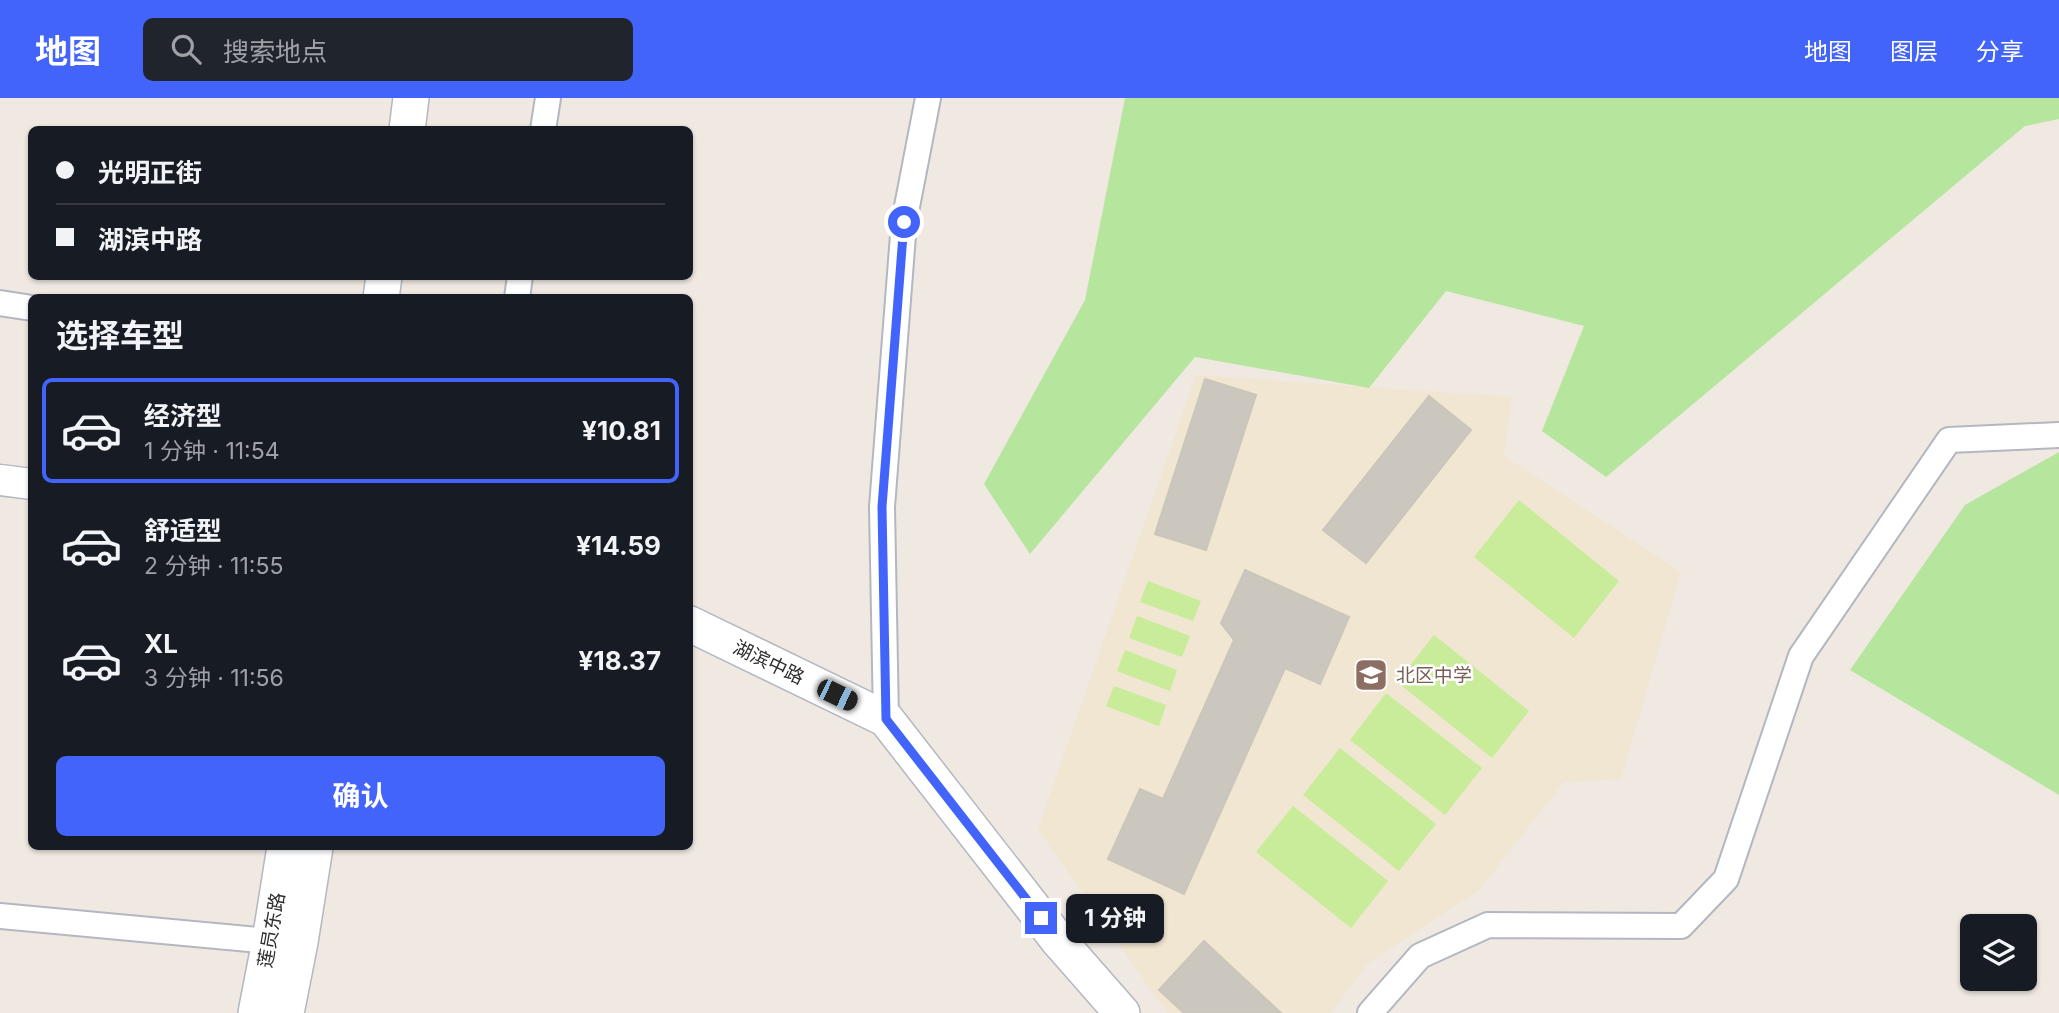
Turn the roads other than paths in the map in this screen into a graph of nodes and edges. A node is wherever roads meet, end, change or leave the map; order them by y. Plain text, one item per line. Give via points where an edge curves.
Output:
1 (411, 98) edge
2 (548, 98) edge
3 (928, 98) edge
4 (408, 126) edge
5 (544, 126) edge
6 (0, 303) edge
7 (28, 307) edge
8 (2059, 435) edge
9 (0, 480) edge
10 (28, 484) edge
11 (693, 625) edge
12 (886, 719) junction
13 (285, 850) edge
14 (315, 850) edge
15 (0, 916) edge
16 (270, 941) junction
17 (256, 1013) edge
18 (286, 1013) edge
19 (1122, 1013) edge
20 (1370, 1013) edge

1 - 4 main road
2 - 5 street
3 - 12 street via 904,222 882,507
6 - 7 street
8 - 20 street via 1949,440 1801,656 1726,879 1681,926 1488,925 1420,956
9 - 10 street
11 - 12 main road, 湖滨中路
12 - 19 main road, 湖滨中路 via 1058,940
13 - 16 main road, 莲员东路
14 - 18 main road, 莲员东路
15 - 16 street
16 - 17 main road, 莲员东路

